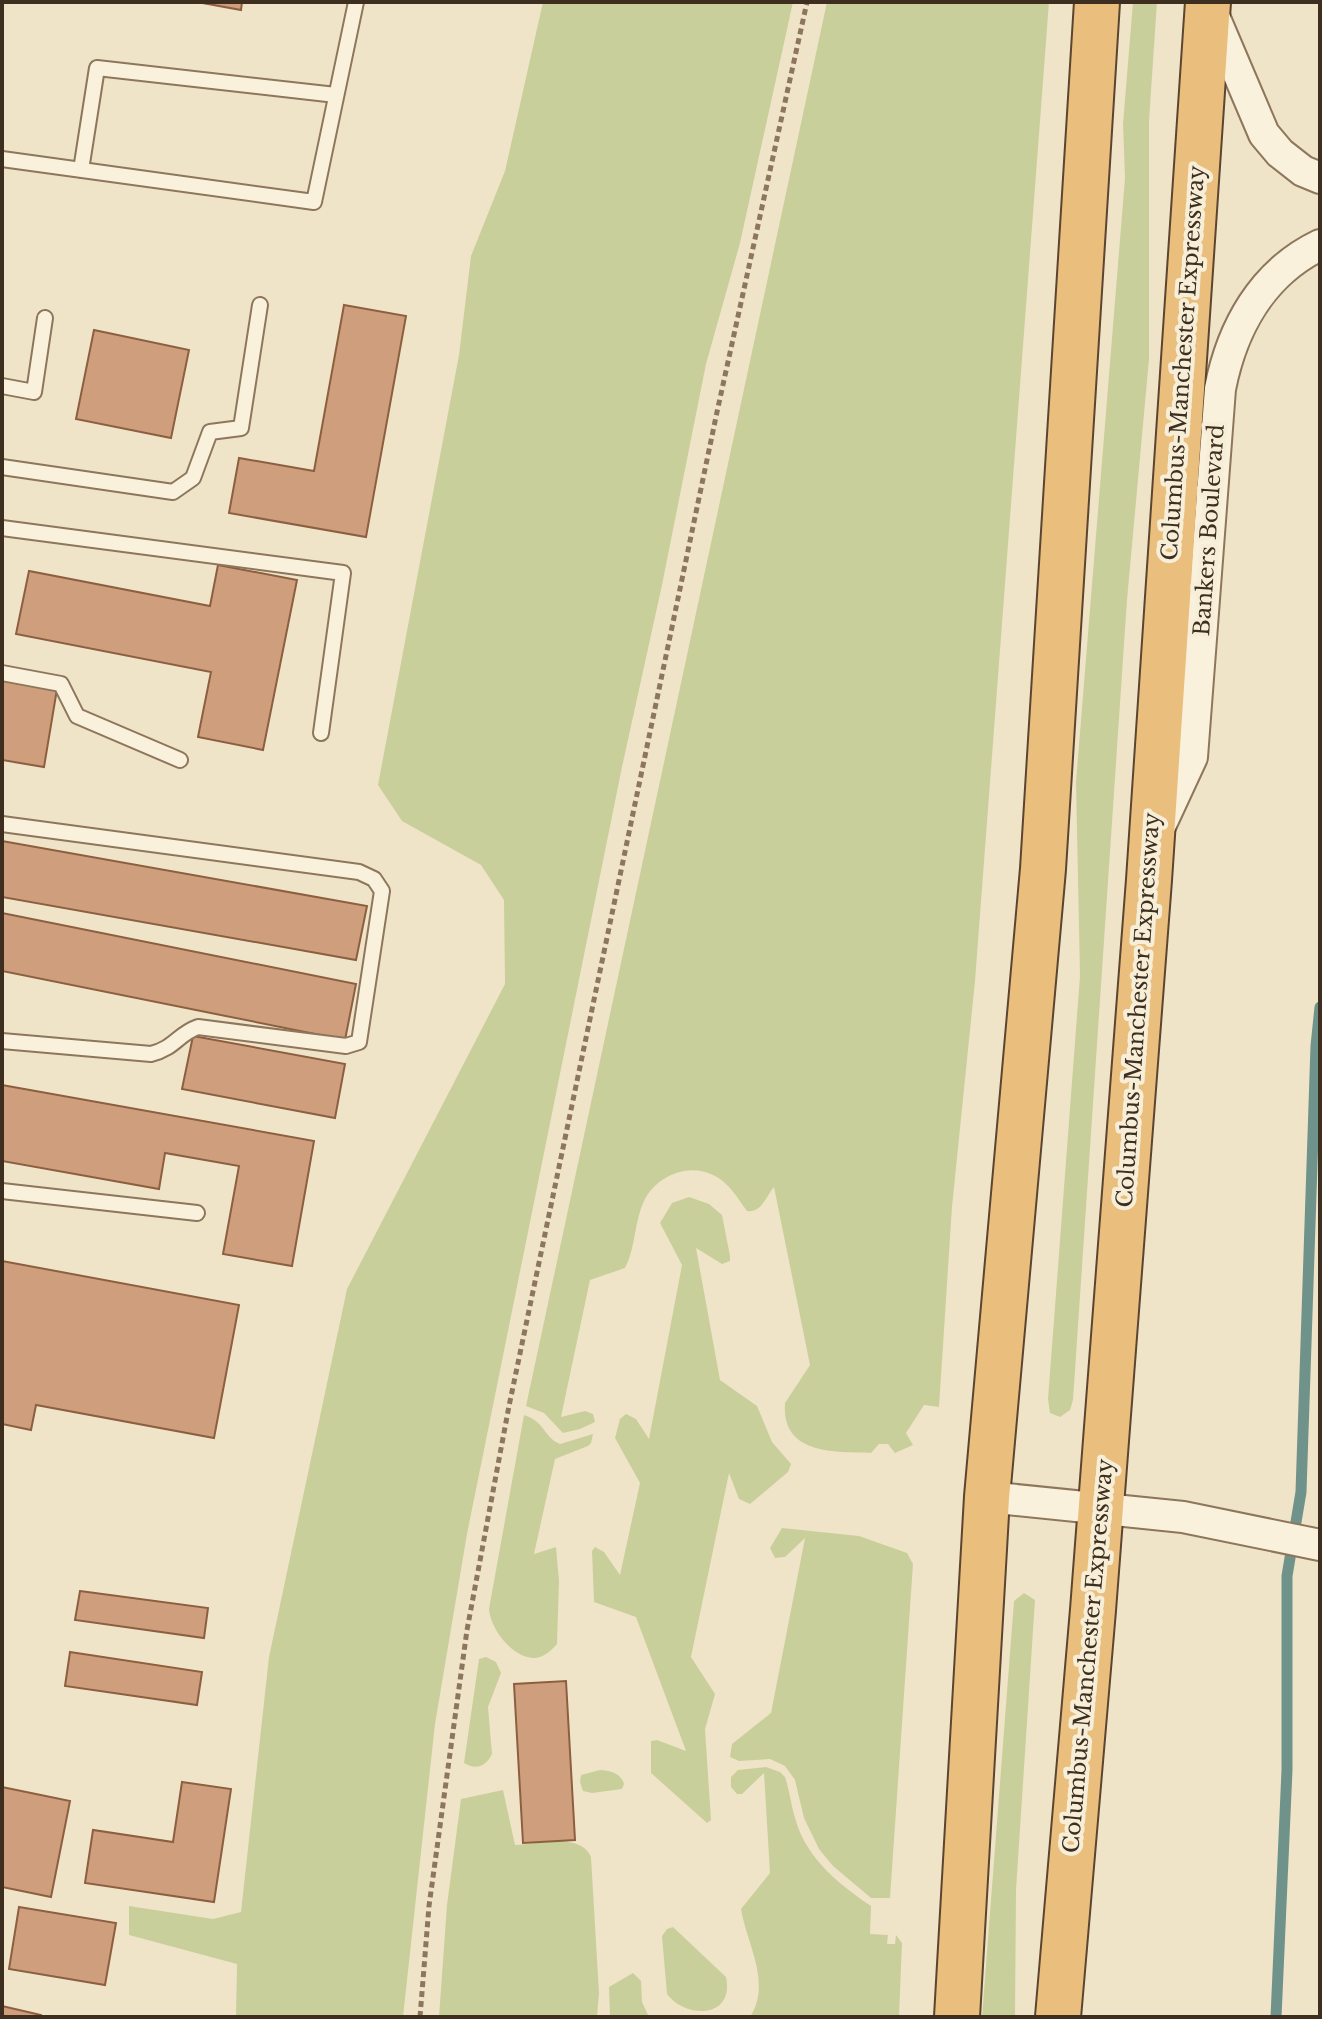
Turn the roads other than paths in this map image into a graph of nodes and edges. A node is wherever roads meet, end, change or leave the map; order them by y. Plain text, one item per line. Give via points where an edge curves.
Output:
1 (356, 2) edge
2 (1097, 2) edge
3 (1208, 2) edge
4 (336, 95) junction
5 (2, 159) edge
6 (81, 170) junction
7 (1320, 178) edge
8 (1320, 245) edge
9 (260, 305) dead end
10 (45, 318) dead end
11 (2, 386) edge
12 (2, 467) edge
13 (2, 528) edge
14 (2, 673) edge
15 (321, 733) dead end
16 (180, 760) dead end
17 (2, 824) edge
18 (1151, 844) junction
19 (2, 1041) edge
20 (2, 1191) edge
21 (197, 1213) dead end
22 (987, 1497) junction
23 (1100, 1508) junction
24 (1320, 1545) edge
25 (957, 2017) edge
26 (1058, 2017) edge

1 - 4 lane
2 - 22 highway via 1043,869
3 - 7 street via 1264,134 1280,153
3 - 18 highway, Columbus-Manchester Expressway
4 - 6 lane via 97,68
4 - 6 lane via 314,202
5 - 6 lane
8 - 18 street, Bankers Boulevard via 1281,269 1257,296 1225,363 1192,757
9 - 12 lane via 241,428 210,432 193,478 173,492
10 - 11 lane via 34,392
13 - 15 lane via 343,573
14 - 16 lane via 61,684 77,716
17 - 19 lane via 359,872 374,879 382,891 359,1042 346,1046 198,1027 168,1049 151,1054
18 - 23 highway, Columbus-Manchester Expressway
20 - 21 lane
22 - 23 street
22 - 25 highway
23 - 24 street via 1183,1517
23 - 26 highway, Columbus-Manchester Expressway

